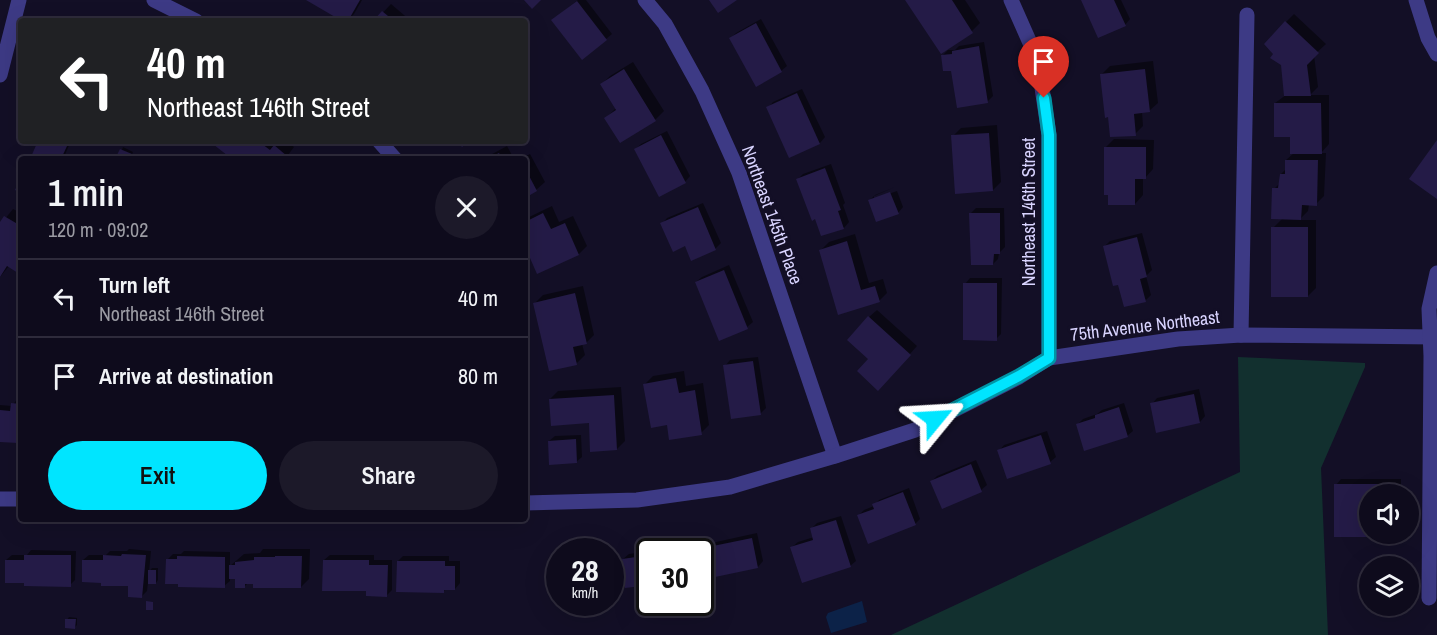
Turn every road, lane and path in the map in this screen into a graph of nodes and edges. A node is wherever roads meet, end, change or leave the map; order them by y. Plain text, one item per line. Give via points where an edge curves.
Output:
1 (19, 0) edge
2 (154, 0) edge
3 (645, 0) edge
4 (1011, 0) edge
5 (1416, 0) edge
6 (1247, 15) dead end
7 (190, 18) edge
8 (1437, 54) edge
9 (0, 75) edge
10 (382, 144) edge
11 (392, 156) edge
12 (1437, 273) edge
13 (1241, 335) junction
14 (1433, 337) edge
15 (1049, 358) junction
16 (835, 456) junction
17 (0, 499) edge
18 (18, 499) edge
19 (528, 503) edge
20 (1429, 598) dead end

1 - 9 street
2 - 7 street
3 - 16 street, Northeast 145th Place via 665,24 702,91 739,173
4 - 15 street, Northeast 146th Street via 1038,62 1049,135
5 - 8 street
6 - 13 street
10 - 11 street
12 - 14 street via 1429,309
13 - 14 street, 75th Avenue Northeast
13 - 15 street, 75th Avenue Northeast via 1178,339
14 - 20 street
15 - 16 street, 75th Avenue Northeast via 915,430
16 - 19 street, 75th Avenue Northeast via 730,487 637,500
17 - 18 street

